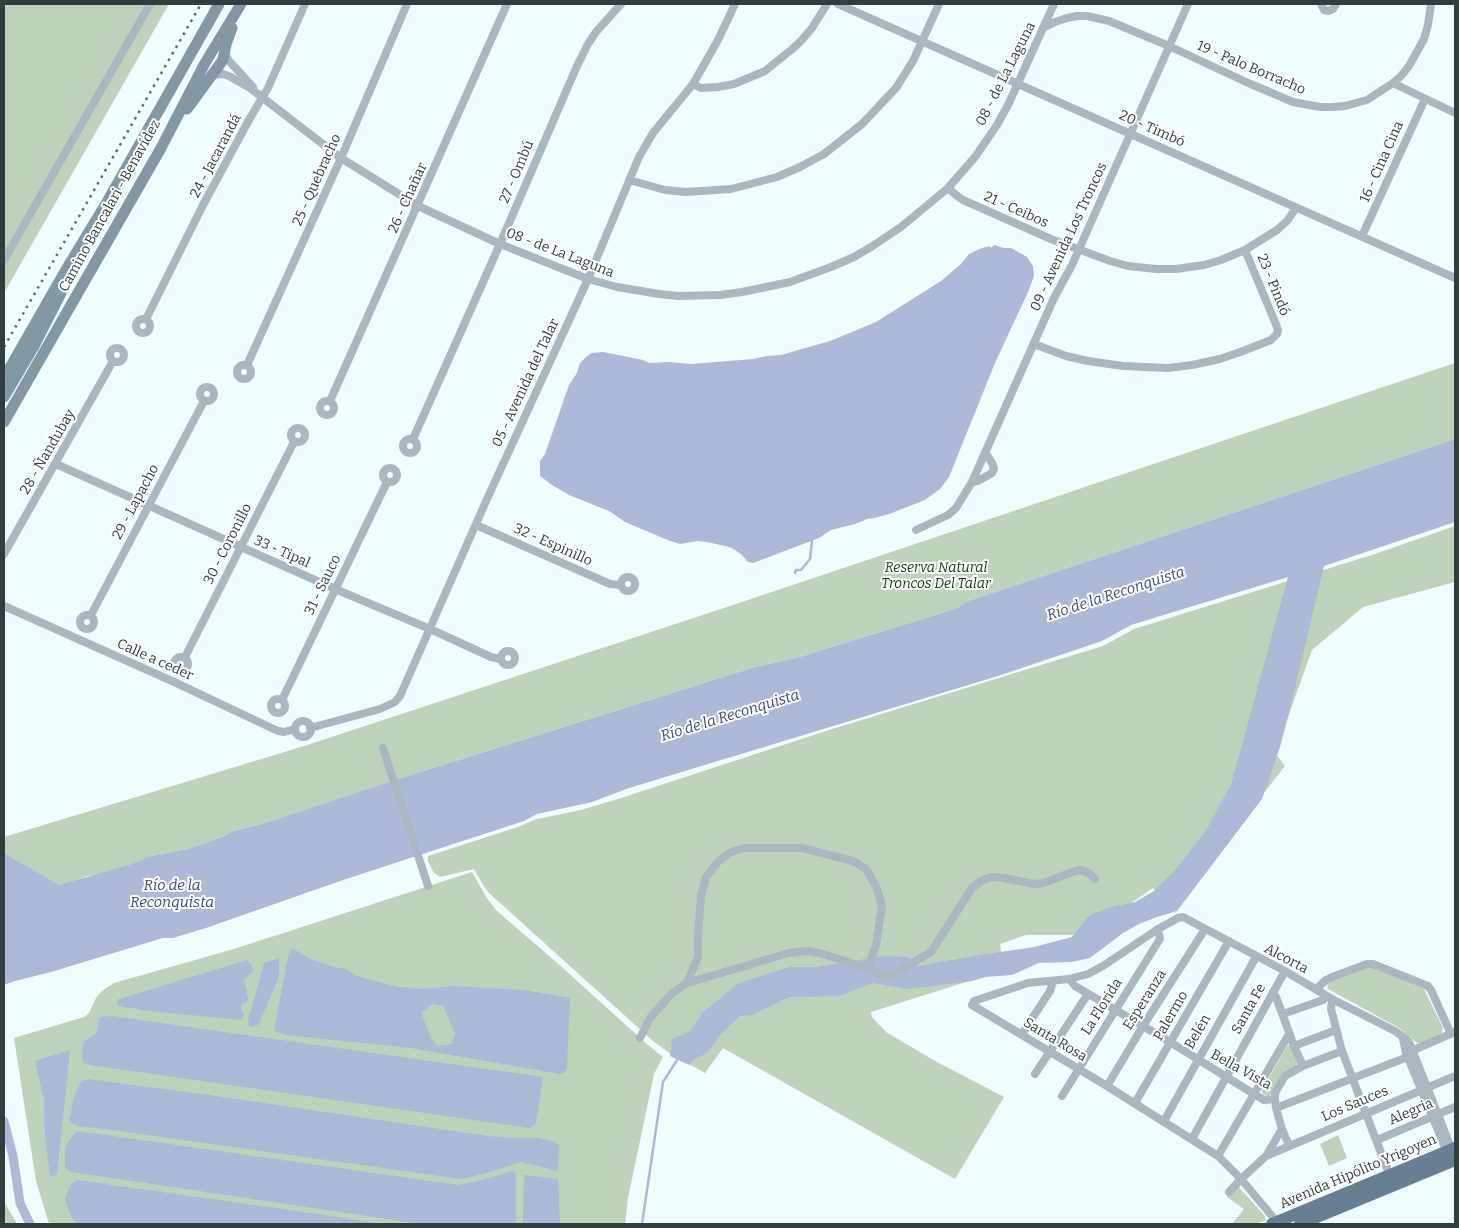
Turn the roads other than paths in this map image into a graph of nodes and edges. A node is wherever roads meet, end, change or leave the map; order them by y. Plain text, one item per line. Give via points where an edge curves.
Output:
1 (150, 4) edge
2 (219, 4) edge
3 (241, 4) edge
4 (305, 4) edge
5 (407, 4) edge
6 (507, 4) edge
7 (620, 4) edge
8 (735, 4) edge
9 (827, 4) edge
10 (838, 4) edge
11 (939, 4) edge
12 (1054, 4) edge
13 (1188, 4) edge
14 (1321, 4) edge
15 (1336, 4) edge
16 (1431, 4) edge
17 (1043, 28) junction
18 (922, 42) junction
19 (1169, 46) junction
20 (225, 54) junction
21 (212, 75) junction
22 (1393, 83) junction
23 (693, 84) junction
24 (1018, 84) junction
25 (263, 98) junction
26 (1425, 99) junction
27 (1455, 113) edge
28 (1130, 133) junction
29 (161, 148) junction
30 (341, 158) junction
31 (629, 180) junction
32 (948, 188) junction
33 (418, 206) junction
34 (1296, 208) junction
35 (118, 221) junction
36 (1362, 236) junction
37 (500, 244) junction
38 (80, 247) junction
39 (1078, 250) junction
40 (1245, 250) junction
41 (4, 260) edge
42 (1455, 276) edge
43 (588, 279) junction
44 (146, 319) dead end
45 (1034, 344) junction
46 (34, 346) junction
47 (113, 361) dead end
48 (247, 365) dead end
49 (4, 378) edge
50 (4, 397) edge
51 (204, 401) dead end
52 (330, 401) dead end
53 (4, 422) edge
54 (413, 439) dead end
55 (294, 442) dead end
56 (985, 452) junction
57 (56, 464) junction
58 (387, 482) dead end
59 (972, 482) junction
60 (149, 506) junction
61 (476, 525) junction
62 (916, 530) dead end
63 (241, 547) junction
64 (4, 554) edge
65 (621, 585) dead end
66 (335, 589) junction
67 (4, 606) edge
68 (91, 615) dead end
69 (430, 629) junction
70 (185, 657) dead end
71 (500, 659) dead end
72 (282, 700) dead end
73 (310, 728) joint
74 (383, 748) dead end
75 (1095, 879) dead end
76 (428, 886) dead end
77 (1205, 929) junction
78 (1158, 930) junction
79 (1229, 941) junction
80 (1256, 957) junction
81 (867, 968) junction
82 (1285, 971) junction
83 (1070, 979) junction
84 (687, 982) junction
85 (1053, 982) junction
86 (1316, 989) junction
87 (1273, 992) junction
88 (1088, 994) junction
89 (1329, 997) junction
90 (1115, 1010) junction
91 (1282, 1014) junction
92 (1143, 1026) junction
93 (1336, 1030) junction
94 (1453, 1033) edge
95 (1022, 1034) junction
96 (1289, 1034) junction
97 (640, 1038) dead end
98 (1170, 1042) junction
99 (1294, 1046) junction
100 (1049, 1051) junction
101 (1342, 1051) junction
102 (1409, 1054) junction
103 (1197, 1060) junction
104 (1304, 1066) junction
105 (1079, 1068) junction
106 (1035, 1074) dead end
107 (1455, 1076) edge
108 (1226, 1077) junction
109 (1352, 1078) junction
110 (1107, 1086) junction
111 (1424, 1089) junction
112 (1254, 1094) junction
113 (1062, 1096) dead end
114 (1275, 1099) junction
115 (1135, 1103) junction
116 (1455, 1107) edge
117 (1276, 1108) junction
118 (1366, 1112) junction
119 (1435, 1115) junction
120 (1164, 1121) junction
121 (1282, 1129) junction
122 (1192, 1138) junction
123 (1377, 1140) junction
124 (1289, 1145) junction
125 (1452, 1152) edge
126 (1218, 1156) junction
127 (1266, 1156) junction
128 (1241, 1179) junction
129 (1392, 1181) junction
130 (1229, 1192) dead end
131 (1277, 1224) edge
132 (1300, 1224) edge

1 - 41 street
2 - 38 main road, Camino Bancalari - Benavídez
3 - 20 main road
3 - 29 main road, Camino Bancalari - Benavídez
4 - 25 street, 24 - Jacarandá
5 - 30 street, 25 - Quebracho
6 - 33 street, 26 - Chañar
7 - 37 street, 27 - Ombú via 586,48
8 - 23 street, 05 - Avenida del Talar
9 - 23 street via 801,41 765,71 718,87 701,88
10 - 18 street, 20 - Timbó
11 - 18 street
12 - 17 street, 08 - de La Laguna
13 - 19 street, 09 - Avenida Los Troncos
14 - 15 street via 1324,10 1329,11
16 - 22 street, 19 - Palo Borracho via 1424,39 1409,66
17 - 19 street, 19 - Palo Borracho via 1066,18 1088,16 1109,21
17 - 24 street, 08 - de La Laguna
18 - 24 street, 20 - Timbó
18 - 31 street via 905,74 875,111 824,154 800,167 777,177 731,189 686,192
19 - 22 street, 19 - Palo Borracho via 1277,96 1314,106 1356,104
19 - 28 street, 09 - Avenida Los Troncos
20 - 21 main road
20 - 25 street, 08 - de La Laguna
21 - 25 street, 08 - de La Laguna via 229,76
21 - 29 main road
22 - 26 street
23 - 31 street, 05 - Avenida del Talar via 648,140
24 - 28 street, 20 - Timbó
24 - 32 street, 08 - de La Laguna via 975,157
25 - 30 street, 08 - de La Laguna
25 - 44 street, 24 - Jacarandá via 203,205
26 - 27 street
26 - 36 street, 16 - Cina Cina
28 - 34 street, 20 - Timbó
28 - 39 street, 09 - Avenida Los Troncos
29 - 35 main road, Camino Bancalari - Benavídez
30 - 33 street, 08 - de La Laguna
30 - 48 street, 25 - Quebracho
31 - 43 street, 05 - Avenida del Talar
32 - 39 street, 21 - Ceibos via 963,200
32 - 43 street, 08 - de La Laguna via 901,227 862,252 810,275 766,288 720,295 678,296
33 - 37 street, 08 - de La Laguna
33 - 52 street, 26 - Chañar
34 - 36 street, 20 - Timbó
34 - 40 street, 21 - Ceibos via 1277,230
35 - 46 main road via 103,238
35 - 53 main road, Camino Bancalari - Benavídez
36 - 42 street, 20 - Timbó
37 - 43 street, 08 - de La Laguna
37 - 54 street, 27 - Ombú
38 - 46 main road
38 - 49 main road, Camino Bancalari - Benavídez
39 - 40 street, 21 - Ceibos via 1128,266 1166,269 1204,265
39 - 45 street, 09 - Avenida Los Troncos
40 - 45 street, 23 - Pindó via 1278,330 1271,340 1220,359 1168,368 1096,363
43 - 61 street, 05 - Avenida del Talar
45 - 56 street, 09 - Avenida Los Troncos
46 - 50 main road
47 - 57 street, 28 - Ñandubay
51 - 60 street, 29 - Lapacho
55 - 63 street, 30 - Coronillo
56 - 59 street, 09 - Avenida Los Troncos
56 - 59 street via 994,469
57 - 60 street, 33 - Tipal
57 - 64 street, 28 - Ñandubay
58 - 66 street, 31 - Sauco
59 - 62 street, 09 - Avenida Los Troncos via 956,508
60 - 63 street, 33 - Tipal
60 - 68 street, 29 - Lapacho
61 - 65 street, 32 - Espinillo via 610,584
61 - 69 street, 05 - Avenida del Talar
63 - 66 street, 33 - Tipal
63 - 70 street, 30 - Coronillo
66 - 69 street, 33 - Tipal
66 - 72 street, 31 - Sauco
67 - 73 street, Calle a ceder via 278,731 295,729 299,736 304,737
69 - 71 street, 33 - Tipal
69 - 73 street, 05 - Avenida del Talar via 395,702
74 - 76 street
75 - 81 street via 1081,870 1034,884 991,877 981,880 972,888 931,952 892,975 882,976
77 - 78 street, Alcorta via 1183,917
77 - 79 street, Alcorta
77 - 92 street, Esperanza
78 - 83 street, Santa Rosa via 1095,971
78 - 90 street, La Florida via 1160,939
79 - 80 street, Alcorta
79 - 98 street, Palermo
80 - 82 street, Alcorta
80 - 103 street, Belén
81 - 84 street via 808,951 789,953
81 - 84 street via 876,946 882,906 876,886 866,870 853,861 802,848 744,848 729,853 706,877 701,896 698,957
82 - 86 street, Alcorta
82 - 87 street, Santa Fe
83 - 85 street, Santa Rosa
83 - 88 street, Bella Vista
84 - 97 street via 672,993 650,1018
85 - 95 street
85 - 95 street, Santa Rosa via 1028,983 974,1001 972,1005
86 - 89 street, Alcorta
86 - 94 street via 1332,977 1372,964 1428,986
87 - 91 street
87 - 108 street, Santa Fe
88 - 90 street, Bella Vista
88 - 100 street
89 - 91 street
89 - 93 street
89 - 102 street, Alcorta via 1395,1031 1409,1042
90 - 92 street, Bella Vista
90 - 105 street, La Florida
91 - 96 street
92 - 98 street, Bella Vista
92 - 110 street, Esperanza
93 - 99 street
93 - 101 street
94 - 102 street, Bella Vista
95 - 100 street, Santa Rosa
96 - 99 street
96 - 112 street
98 - 103 street, Bella Vista
98 - 115 street, Palermo
99 - 104 street
100 - 105 street, Santa Rosa
100 - 106 street
101 - 104 street
101 - 109 street
102 - 109 street, Bella Vista
102 - 111 street, Alcorta
103 - 108 street, Bella Vista
103 - 120 street, Belén
104 - 114 street via 1285,1076
105 - 110 street, Santa Rosa
105 - 113 street, La Florida
107 - 111 street, Los Sauces
108 - 112 street, Bella Vista
108 - 122 street, Santa Fe
109 - 117 street, Bella Vista
109 - 118 street
110 - 115 street, Santa Rosa
111 - 118 street, Los Sauces
111 - 119 street, Alcorta
112 - 114 street, Bella Vista via 1264,1100
112 - 126 street
114 - 117 street, Bella Vista
115 - 120 street, Santa Rosa
116 - 119 street, Alegria
117 - 121 street
118 - 123 street
118 - 124 street, Los Sauces
119 - 123 street, Alegria
119 - 125 street, Alcorta
120 - 122 street, Santa Rosa
121 - 124 street
121 - 127 street, Los Sauces
122 - 126 street, Santa Rosa
123 - 129 street
124 - 127 street, Los Sauces
125 - 129 main road, Avenida Hipólito Yrigoyen
126 - 128 street, Santa Rosa
127 - 128 street, Los Sauces
128 - 130 street, Los Sauces
128 - 131 street, Santa Rosa
129 - 131 main road, Avenida Hipólito Yrigoyen
129 - 132 main road, Avenida Hipólito Yrigoyen

